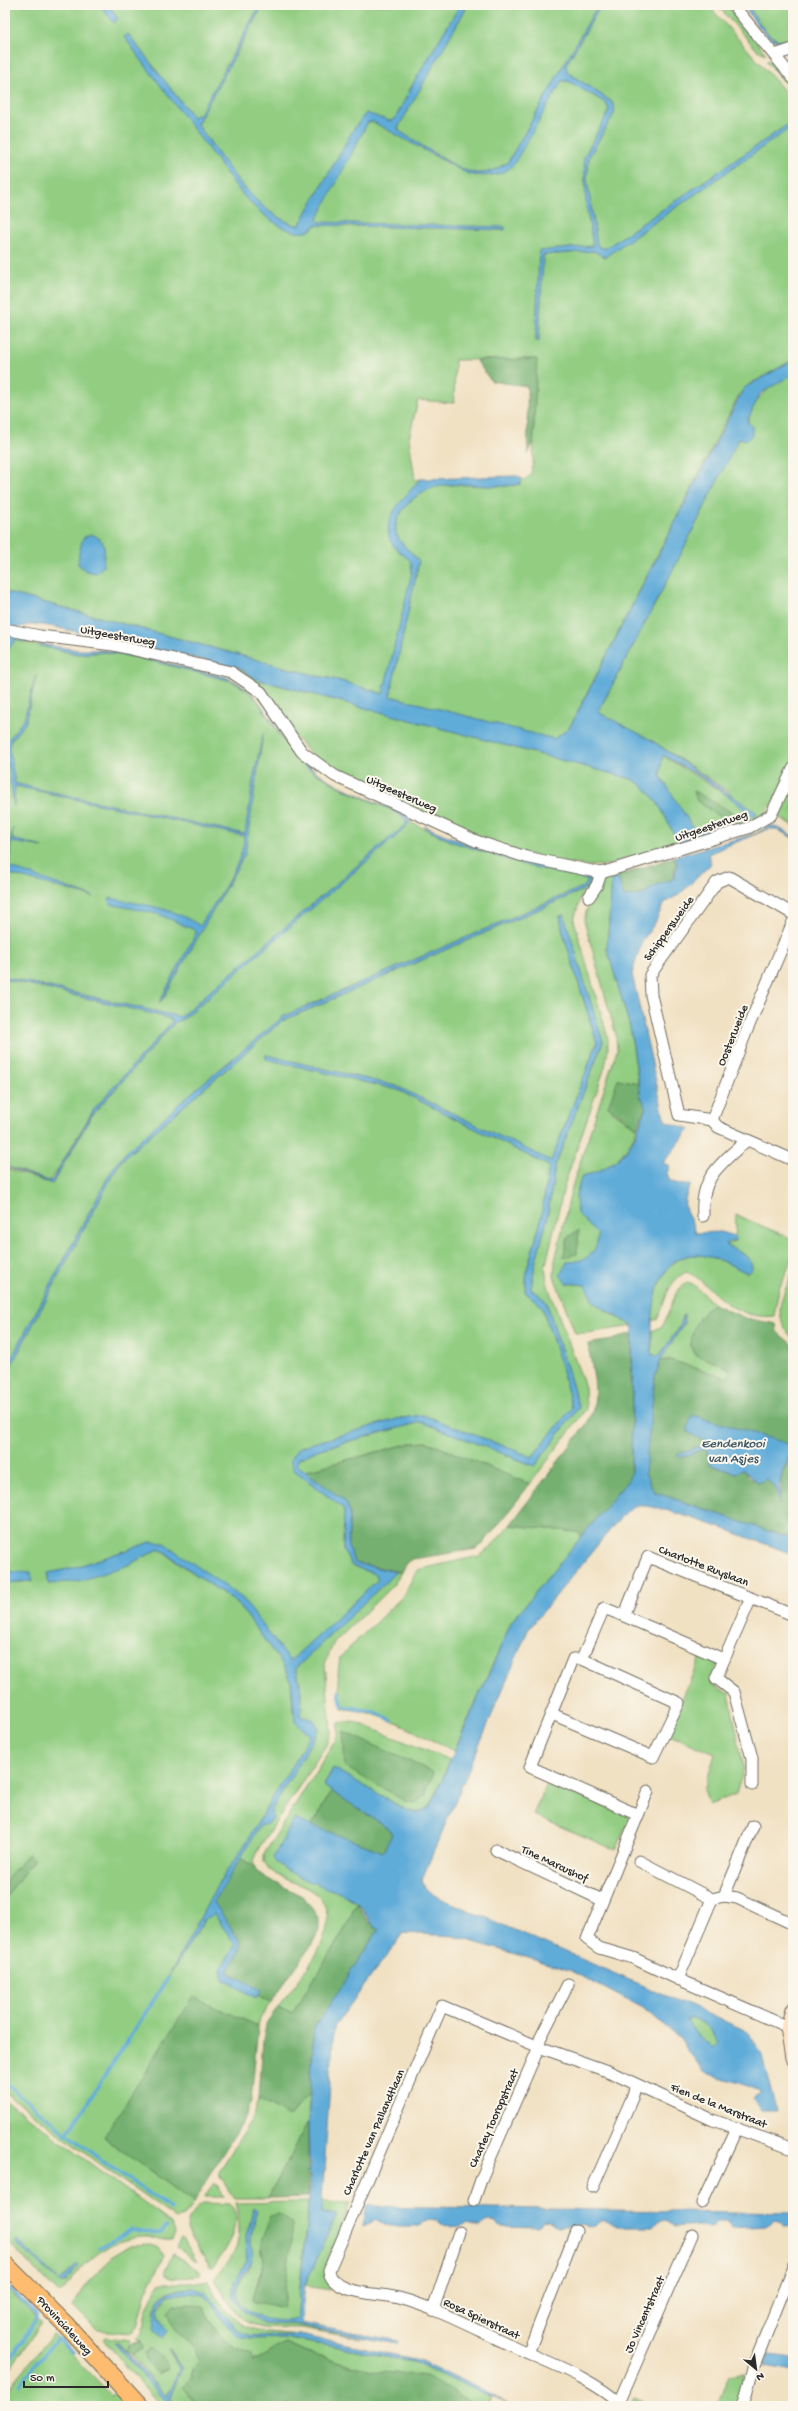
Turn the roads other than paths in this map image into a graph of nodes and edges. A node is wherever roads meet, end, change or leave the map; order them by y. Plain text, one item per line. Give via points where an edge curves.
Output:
1 (733, 5) edge
2 (793, 49) edge
3 (775, 55) junction
4 (793, 78) edge
5 (9, 630) edge
6 (793, 769) edge
7 (601, 873) junction
8 (589, 897) dead end
9 (793, 914) edge
10 (793, 922) edge
11 (712, 1120) junction
12 (746, 1141) junction
13 (793, 1159) edge
14 (703, 1216) dead end
15 (751, 1598) junction
16 (793, 1615) edge
17 (624, 1616) junction
18 (582, 1659) junction
19 (723, 1659) junction
20 (552, 1714) junction
21 (752, 1785) dead end
22 (648, 1791) dead end
23 (638, 1815) junction
24 (753, 1826) dead end
25 (496, 1850) dead end
26 (639, 1861) dead end
27 (724, 1896) junction
28 (712, 1899) junction
29 (602, 1900) junction
30 (793, 1924) edge
31 (678, 1979) junction
32 (568, 1984) dead end
33 (442, 2006) joint
34 (793, 2010) edge
35 (788, 2027) junction
36 (539, 2047) junction
37 (793, 2059) edge
38 (636, 2085) junction
39 (738, 2128) junction
40 (793, 2150) edge
41 (593, 2187) dead end
42 (474, 2200) dead end
43 (702, 2203) dead end
44 (576, 2231) dead end
45 (459, 2232) dead end
46 (692, 2236) dead end
47 (5, 2264) edge
48 (793, 2267) edge
49 (329, 2270) joint
50 (433, 2310) junction
51 (528, 2353) junction
52 (621, 2404) edge
53 (140, 2406) edge
54 (744, 2406) edge

1 - 3 street
2 - 3 street
3 - 4 street
5 - 7 street, Uitgeesterweg via 114,645 231,672 261,692 302,752 335,776 476,841 526,857
6 - 7 street, Uitgeesterweg via 772,815 748,828
7 - 8 street
9 - 11 street, Schippersweide via 729,877 717,882 650,975 651,995 679,1115
10 - 11 street, Oosterweide
11 - 12 street via 718,1127
12 - 13 street
12 - 14 street via 719,1165 707,1181 702,1200
15 - 16 street, Charlotte Ruyslaan
15 - 17 street, Charlotte Ruyslaan via 648,1557
15 - 19 street, Charlotte Ruyslaan
17 - 18 street via 604,1608
17 - 19 street
18 - 20 street via 573,1659
18 - 20 street via 680,1704 667,1732 653,1757
19 - 21 street, Charlotte Ruyslaan via 716,1678 734,1692 752,1758
20 - 23 street via 530,1767
22 - 23 street
23 - 29 street
24 - 27 street
25 - 29 street, Tine Marcushof
26 - 28 street
27 - 28 street
27 - 30 street via 737,1898
28 - 31 street
29 - 31 street via 587,1939 599,1948 633,1958
31 - 35 street
32 - 36 street via 540,2039
33 - 36 street, Fien de la Marstraat
33 - 49 street, Charlotte van Pallandtlaan
34 - 35 street
35 - 37 street
36 - 38 street, Fien de la Marstraat via 591,2065
36 - 42 street, Charley Tooropstraat via 482,2176
38 - 39 street, Fien de la Marstraat via 712,2120
38 - 41 street
39 - 40 street, Fien de la Marstraat
39 - 43 street
44 - 51 street
45 - 50 street
46 - 52 street, Jo Vincentstraat
47 - 53 main road, Provincialeweg via 65,2324
48 - 54 street via 754,2365
49 - 50 street, Rosa Spierstraat via 331,2278 340,2287 400,2298
50 - 51 street, Rosa Spierstraat
51 - 52 street, Rosa Spierstraat via 572,2372

